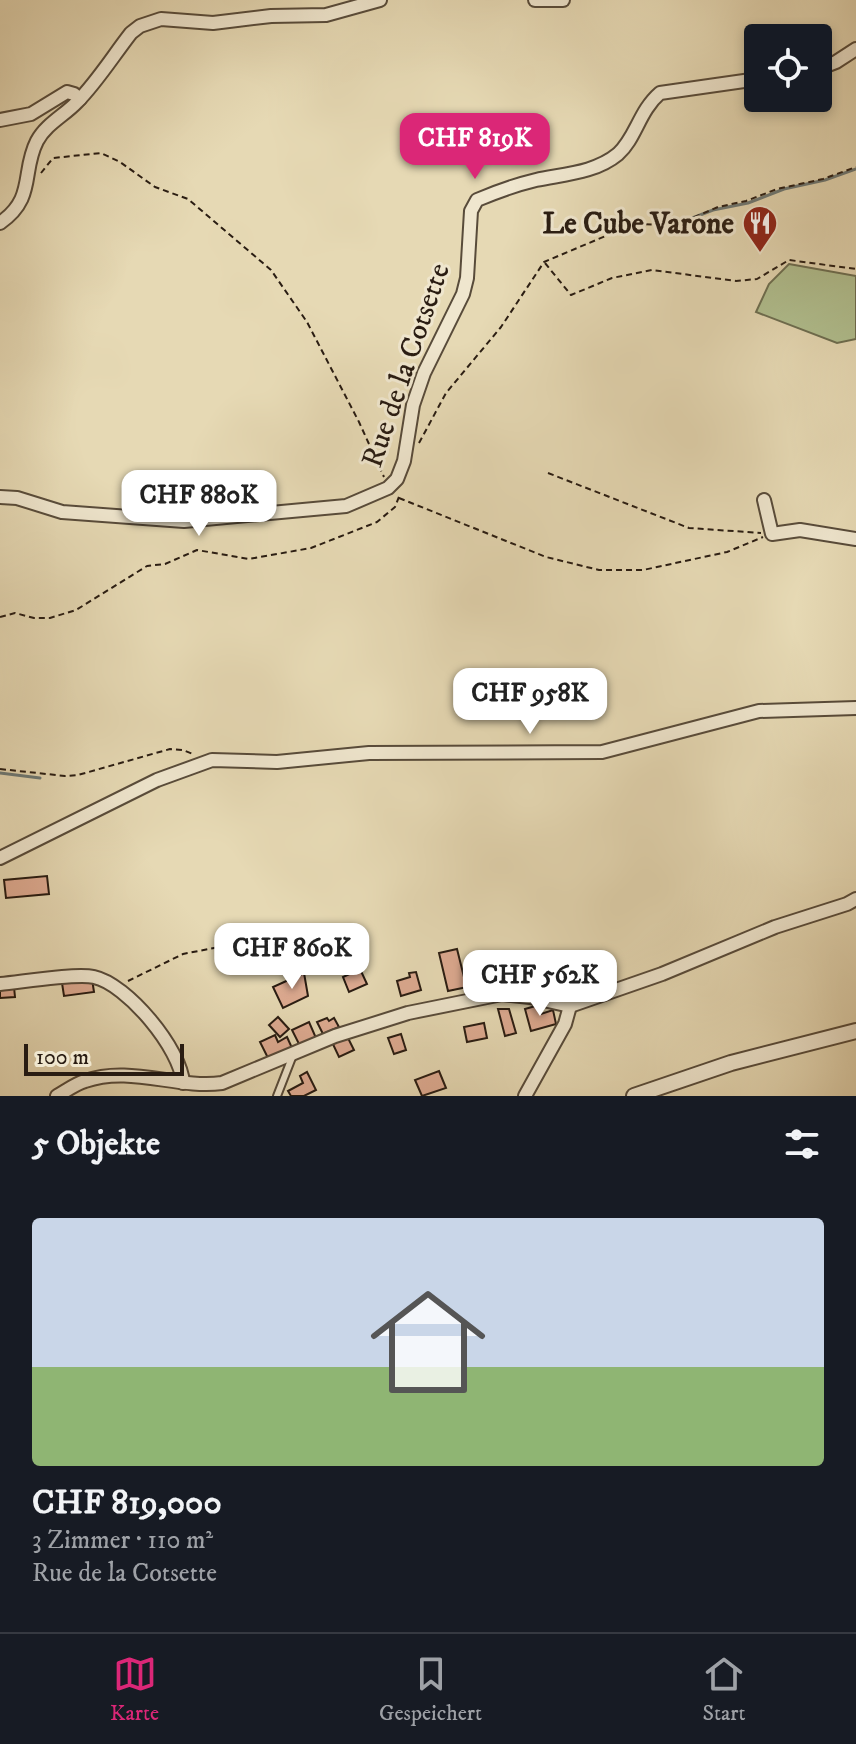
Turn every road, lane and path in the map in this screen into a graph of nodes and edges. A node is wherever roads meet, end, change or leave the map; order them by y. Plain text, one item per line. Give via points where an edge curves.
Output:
1 (380, 0) edge
2 (535, 0) edge
3 (563, 0) edge
4 (856, 49) edge
5 (832, 64) edge
6 (744, 81) edge
7 (80, 99) junction
8 (0, 120) edge
9 (856, 167) edge
10 (40, 175) dead end
11 (0, 223) edge
12 (544, 262) junction
13 (856, 269) edge
14 (416, 451) dead end
15 (548, 473) dead end
16 (388, 488) junction
17 (403, 489) dead end
18 (0, 497) edge
19 (398, 498) junction
20 (764, 500) dead end
21 (772, 534) junction
22 (856, 539) edge
23 (0, 617) edge
24 (856, 708) edge
25 (203, 762) junction
26 (0, 769) edge
27 (0, 858) edge
28 (856, 899) edge
29 (245, 942) dead end
30 (0, 984) edge
31 (117, 988) junction
32 (570, 1006) junction
33 (856, 1031) edge
34 (293, 1054) junction
35 (183, 1083) junction
36 (57, 1096) edge
37 (277, 1096) edge
38 (525, 1096) edge
39 (634, 1096) edge

1 - 7 street via 326,15 150,22 131,33
2 - 3 street
4 - 5 street
6 - 16 street, Rue de la Cotsette via 660,93 648,103 620,152 604,164 477,200 471,211 463,294 424,373 404,461
7 - 8 street via 67,92 31,114
7 - 11 street via 37,141 27,190
9 - 12 path via 718,207 676,225 634,224
10 - 16 path via 53,158 101,153 155,187 188,199 242,243 271,270 307,322
12 - 13 path via 571,295 612,278 652,270 736,281 757,279 789,260
12 - 14 path via 501,327 446,393
15 - 21 path via 689,528
16 - 18 street via 346,506 184,521 62,512
16 - 19 path
17 - 19 path
19 - 21 path via 546,557 599,570 643,570 727,552
19 - 23 path via 377,522 311,548 249,559 197,550 147,566 76,610 50,618 15,613
20 - 21 street
21 - 22 street via 800,530
24 - 25 street via 759,711 602,752 369,753 277,762
25 - 26 path via 177,749 78,775
25 - 27 street
28 - 32 street
29 - 31 path via 168,959
30 - 31 street via 91,976
31 - 35 street via 169,1045
32 - 34 street via 491,995 378,1020
32 - 38 street
33 - 39 street via 731,1063
34 - 35 street via 222,1083
34 - 37 lane
35 - 36 street via 145,1076 101,1077

